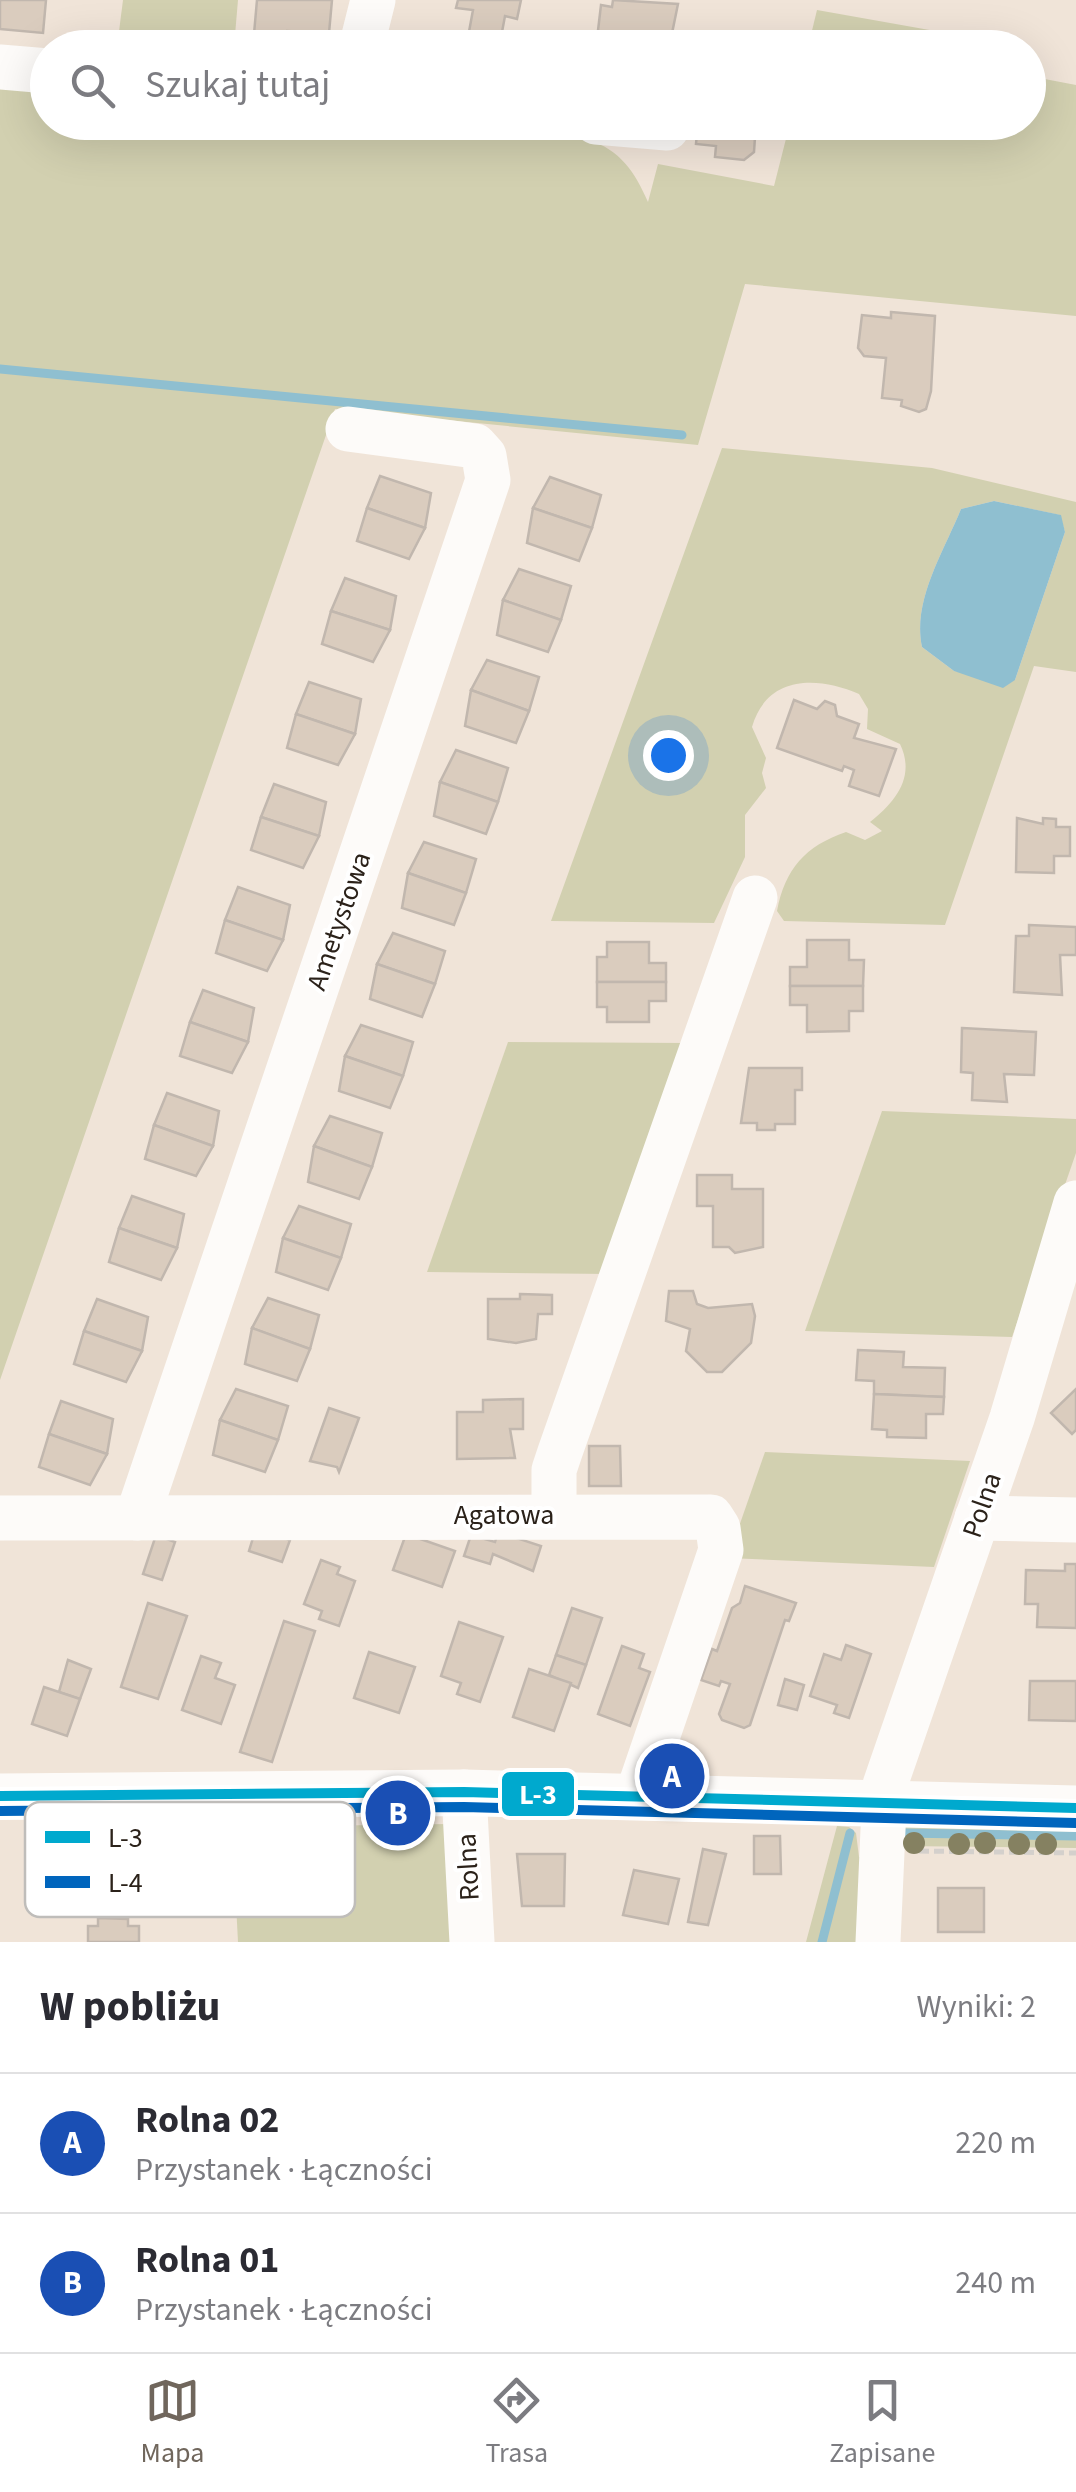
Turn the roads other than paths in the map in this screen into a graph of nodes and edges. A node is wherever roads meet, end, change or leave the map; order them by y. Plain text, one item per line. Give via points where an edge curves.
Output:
1 (373, 0) edge
2 (366, 30) edge
3 (0, 67) edge
4 (30, 70) edge
5 (348, 429) dead end
6 (755, 898) dead end
7 (1076, 1203) edge
8 (554, 1515) junction
9 (0, 1518) edge
10 (137, 1518) junction
11 (977, 1518) junction
12 (1076, 1520) edge
13 (464, 1792) junction
14 (0, 1796) edge
15 (637, 1796) junction
16 (882, 1804) junction
17 (1076, 1808) edge
18 (472, 1942) edge
19 (878, 1942) edge

1 - 2 street
3 - 4 street
5 - 10 street, Ametystowa via 475,446 488,480
6 - 8 street via 560,1452
7 - 11 street, Polna
8 - 10 street, Agatowa
8 - 15 street, Agatowa via 696,1514 711,1517 721,1538
9 - 10 street, Agatowa
11 - 12 street
11 - 16 street, Polna
13 - 14 street
13 - 15 street
13 - 18 street, Rolna
15 - 16 street
16 - 17 street
16 - 19 street, Polna

